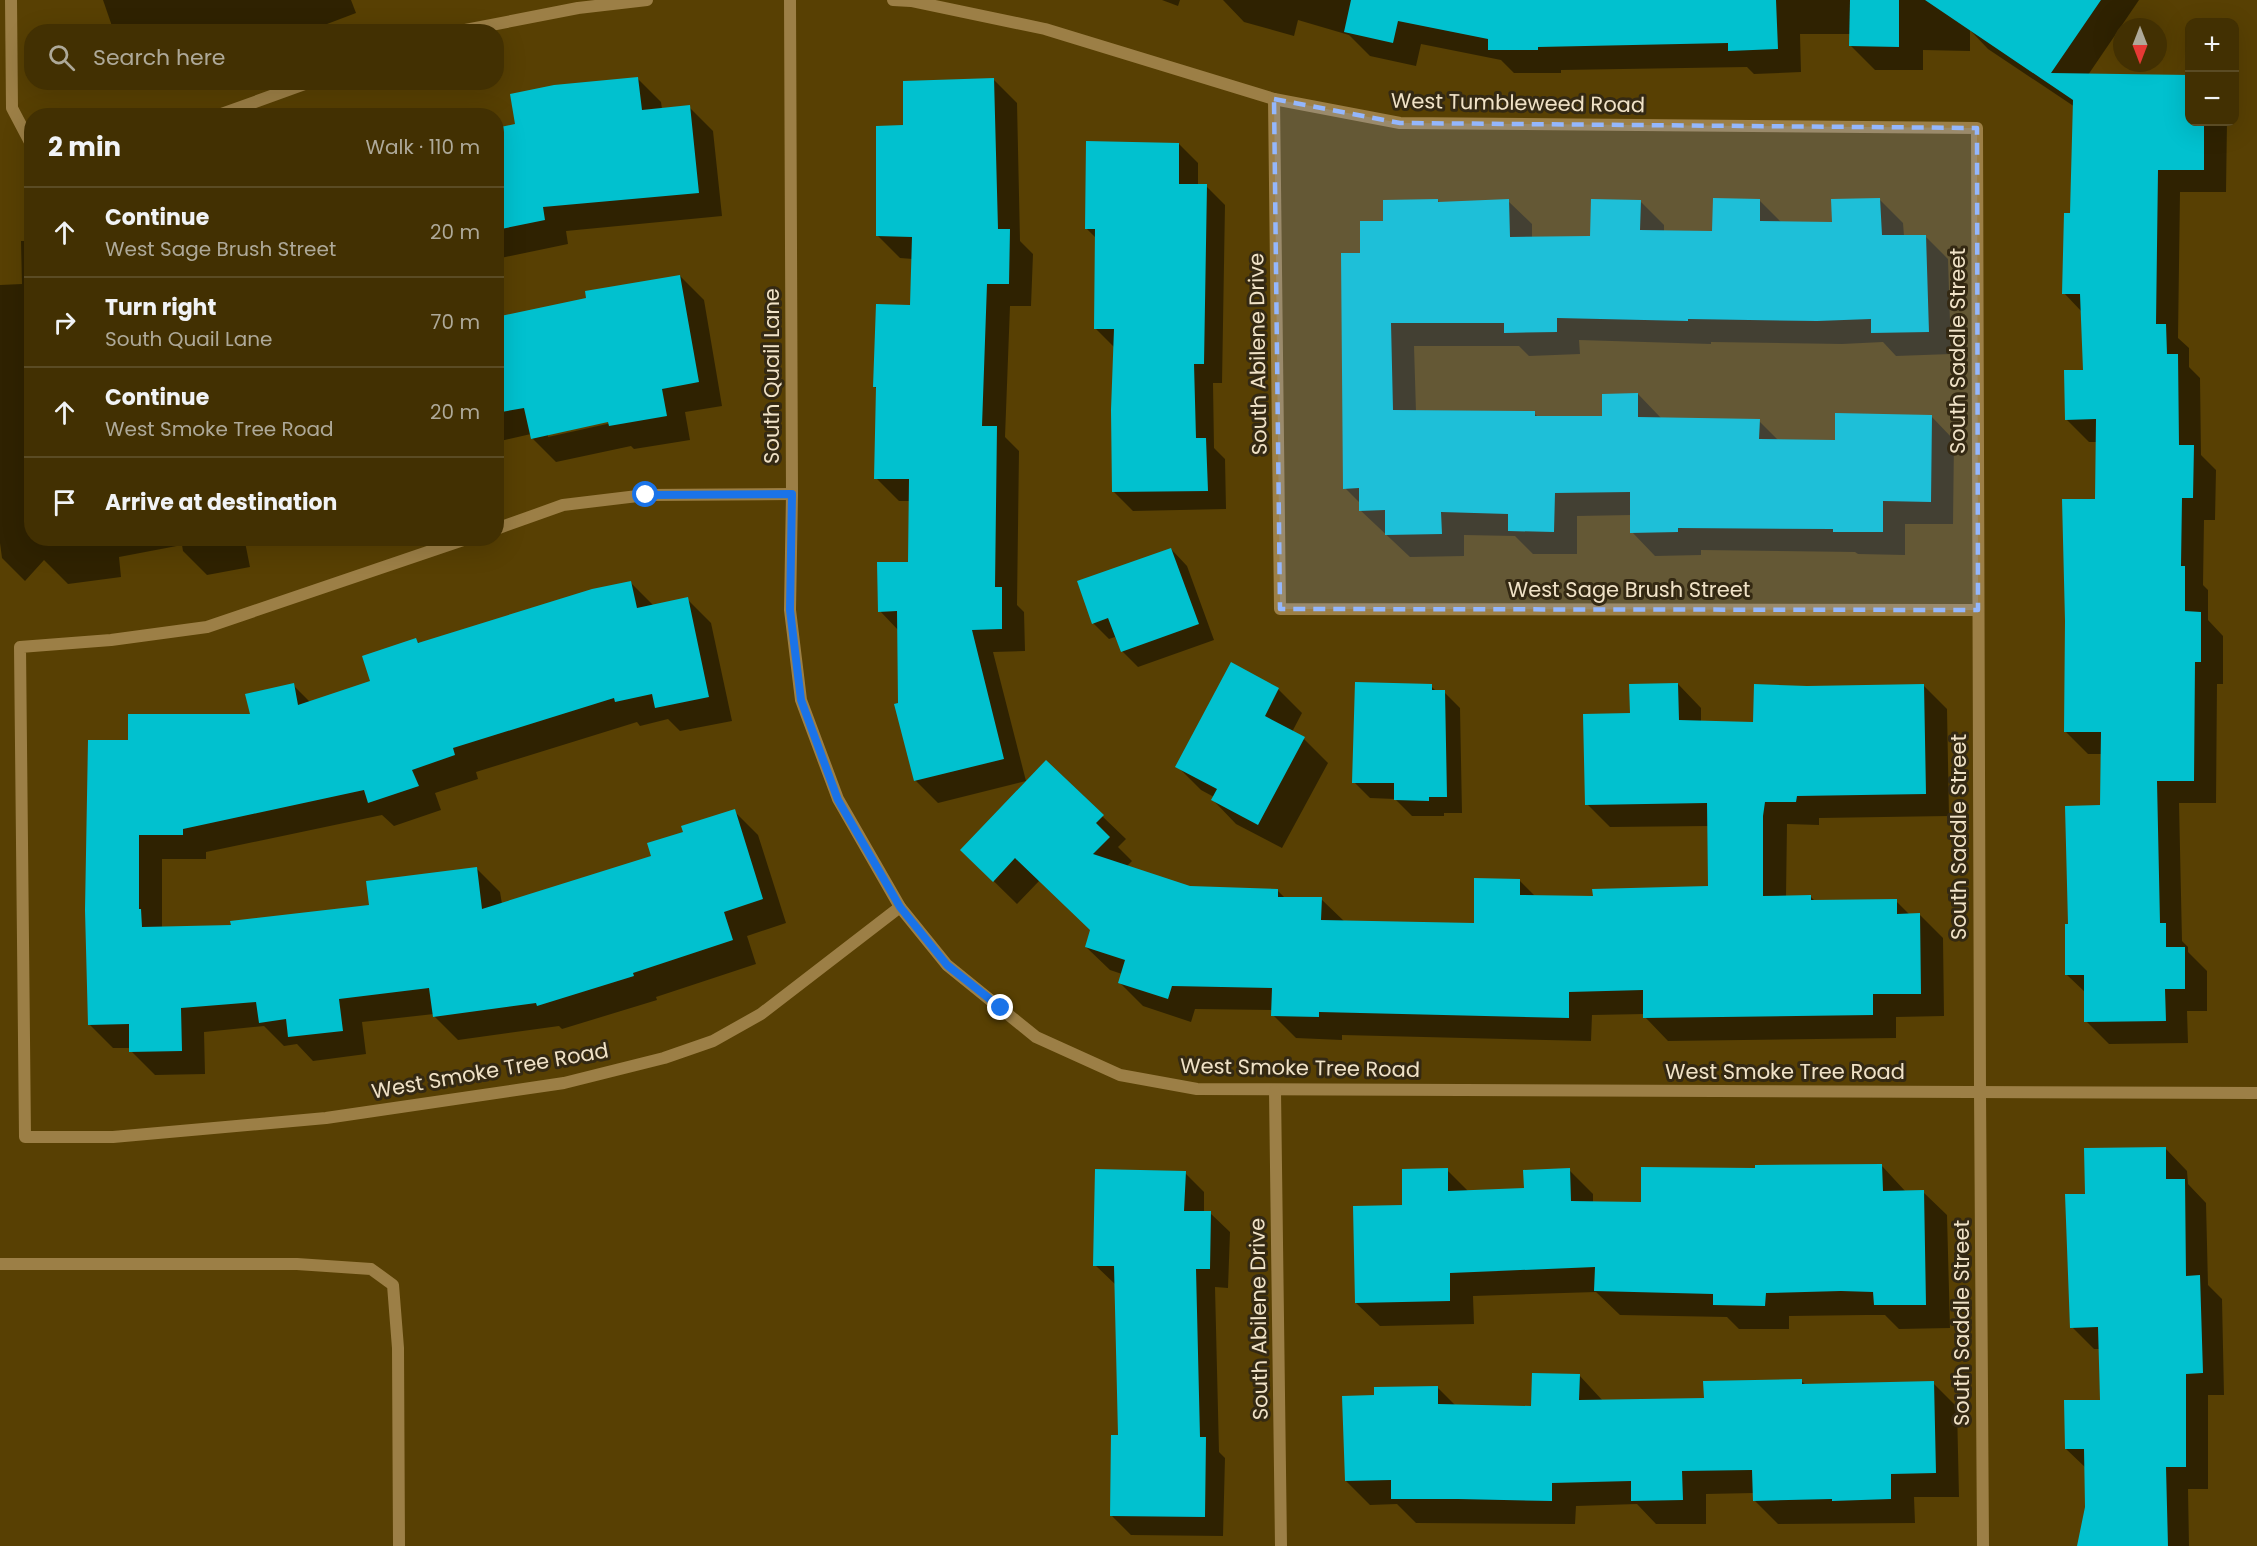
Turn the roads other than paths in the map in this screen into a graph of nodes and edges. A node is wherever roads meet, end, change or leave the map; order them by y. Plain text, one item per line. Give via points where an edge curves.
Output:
1 (11, 0) edge
2 (647, 0) edge
3 (790, 0) edge
4 (893, 0) edge
5 (496, 24) edge
6 (288, 90) edge
7 (1274, 99) junction
8 (238, 108) edge
9 (1977, 128) joint
10 (24, 131) edge
11 (792, 494) junction
12 (504, 526) edge
13 (445, 546) edge
14 (1280, 609) joint
15 (1978, 610) junction
16 (900, 907) junction
17 (1275, 1091) junction
18 (1980, 1091) junction
19 (2257, 1093) edge
20 (0, 1264) edge
21 (399, 1546) edge
22 (1281, 1546) edge
23 (1983, 1546) edge

1 - 10 street via 12,108
2 - 5 street
3 - 11 street, South Quail Lane
4 - 7 street, West Tumbleweed Road via 1045,29
6 - 8 street
7 - 9 street, West Tumbleweed Road via 1400,123
7 - 14 street, South Abilene Drive
9 - 15 street, South Saddle Street
11 - 12 street via 634,496 563,505
11 - 16 street, South Quail Lane via 790,610 801,700 838,800
13 - 16 street, West Smoke Tree Road via 207,627 20,647 25,1137 113,1137 326,1118 564,1083 664,1058 713,1041 761,1014
14 - 15 street, West Sage Brush Street
15 - 18 street, South Saddle Street
16 - 17 street, West Smoke Tree Road via 947,965 1036,1037 1120,1075 1197,1089
17 - 18 street, West Smoke Tree Road
17 - 22 street, South Abilene Drive
18 - 19 street, West Smoke Tree Road
18 - 23 street, South Saddle Street
20 - 21 street via 297,1264 371,1269 393,1285 398,1348

